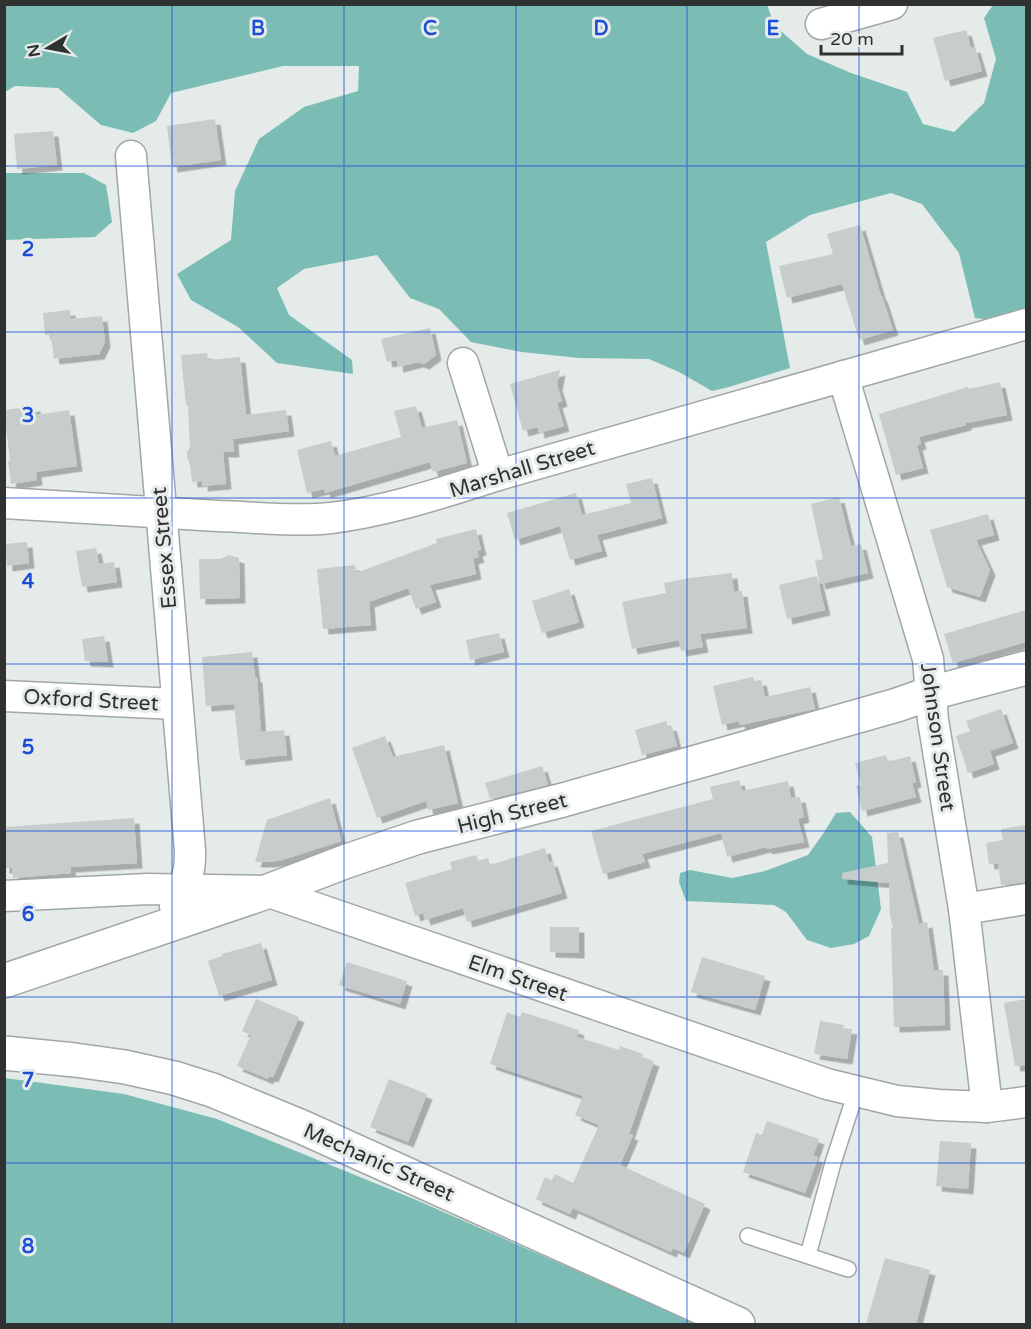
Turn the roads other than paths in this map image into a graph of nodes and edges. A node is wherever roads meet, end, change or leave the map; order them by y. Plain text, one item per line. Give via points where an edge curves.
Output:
1 (892, 4) edge
2 (821, 24) dead end
3 (131, 156) dead end
4 (1026, 324) edge
5 (463, 363) dead end
6 (843, 376) junction
7 (498, 475) junction
8 (4, 503) edge
9 (161, 513) junction
10 (1026, 668) edge
11 (931, 693) junction
12 (4, 696) edge
13 (177, 704) junction
14 (190, 850) junction
15 (183, 890) junction
16 (266, 891) junction
17 (4, 896) edge
18 (1026, 899) edge
19 (964, 909) junction
20 (153, 930) junction
21 (4, 981) edge
22 (4, 1053) edge
23 (856, 1092) junction
24 (1026, 1102) edge
25 (987, 1107) junction
26 (748, 1236) dead end
27 (808, 1255) junction
28 (848, 1269) dead end
29 (738, 1324) edge

1 - 2 street
3 - 9 street, Essex Street
4 - 6 street, Marshall Street
5 - 7 street
6 - 7 street, Marshall Street
6 - 11 street, Johnson Street via 928,659
7 - 9 street, Marshall Street via 425,498 330,518
8 - 9 street, Marshall Street
9 - 13 street, Essex Street
10 - 11 main road, High Street
11 - 16 main road, High Street via 563,800 418,837
11 - 19 street, Johnson Street
12 - 13 street, Oxford Street
13 - 14 street, Essex Street
14 - 15 street, Essex Street
14 - 16 street via 201,866 220,878
15 - 16 street, Elm Street
15 - 17 street, Elm Street
15 - 20 street, Essex Street via 173,909
16 - 20 main road, High Street
16 - 23 street, Elm Street
18 - 19 street
19 - 25 street, Johnson Street
20 - 21 main road, High Street
22 - 29 main road, Mechanic Street via 125,1067 212,1090
23 - 25 street, Elm Street via 897,1101
23 - 27 lane
24 - 25 street, Elm Street
26 - 27 lane
27 - 28 lane

